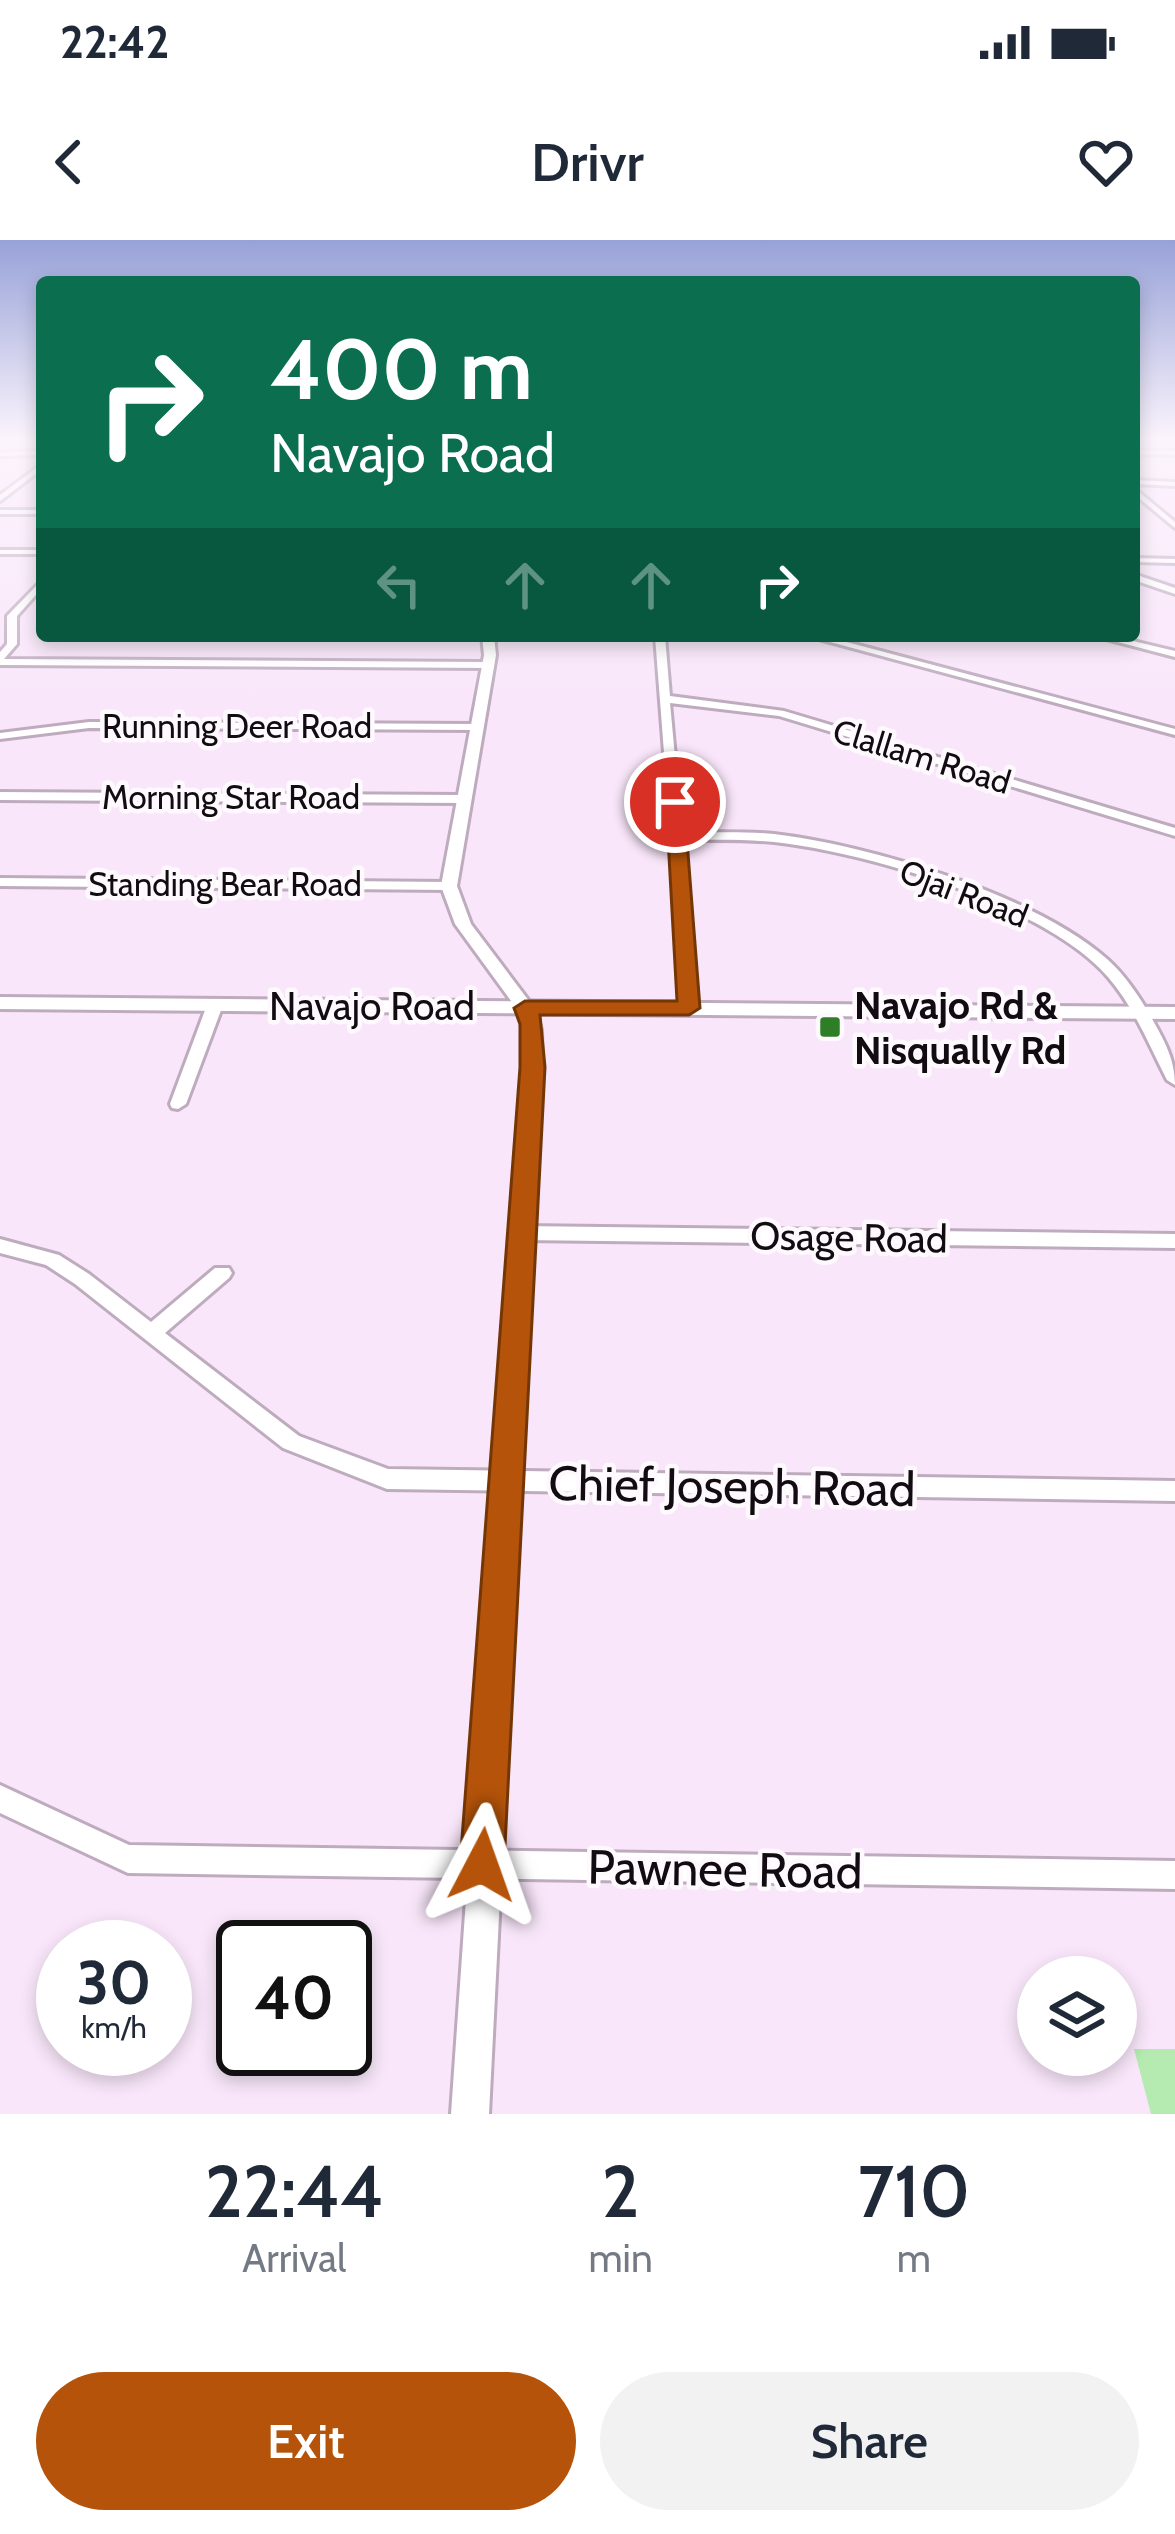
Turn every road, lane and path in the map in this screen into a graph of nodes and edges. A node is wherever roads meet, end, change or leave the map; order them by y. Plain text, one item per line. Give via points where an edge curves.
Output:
1 (0, 552) edge
2 (36, 552) edge
3 (1140, 560) edge
4 (1175, 561) edge
5 (1140, 579) edge
6 (36, 589) edge
7 (1175, 591) edge
8 (14, 597) dead end
9 (28, 597) junction
10 (36, 597) edge
11 (488, 642) edge
12 (661, 642) edge
13 (836, 642) edge
14 (1125, 642) edge
15 (164, 647) dead end
16 (330, 648) dead end
17 (1175, 654) edge
18 (0, 660) edge
19 (154, 663) junction
20 (326, 663) junction
21 (488, 665) junction
22 (666, 699) junction
23 (476, 728) junction
24 (1175, 732) edge
25 (2, 737) edge
26 (3, 753) edge
27 (0, 796) edge
28 (462, 799) junction
29 (1175, 832) edge
30 (678, 836) junction
31 (0, 882) edge
32 (449, 886) junction
33 (0, 1003) edge
34 (215, 1005) junction
35 (525, 1008) junction
36 (689, 1008) junction
37 (1139, 1012) junction
38 (1175, 1013) edge
39 (1175, 1080) edge
40 (178, 1104) dead end
41 (522, 1233) junction
42 (1175, 1241) edge
43 (0, 1246) edge
44 (222, 1273) dead end
45 (152, 1333) junction
46 (506, 1483) junction
47 (1175, 1491) edge
48 (0, 1798) edge
49 (482, 1865) junction
50 (1175, 1875) edge
51 (470, 2114) edge

1 - 2 street
3 - 4 street
5 - 7 street
6 - 9 street
8 - 9 street
9 - 10 street
9 - 18 street via 12,616 12,644
11 - 21 street
12 - 22 street
13 - 24 street
14 - 17 street
15 - 19 street
16 - 20 street
18 - 19 street
19 - 20 street
20 - 21 street
21 - 23 street
22 - 29 street, Clallam Road via 780,713
22 - 30 street
23 - 25 street, Running Deer Road via 89,725
23 - 28 street
25 - 26 street
27 - 28 street, Morning Star Road
28 - 32 street
30 - 36 street
30 - 37 street, Ojai Road via 784,839 882,861 1000,903 1077,940
31 - 32 street, Standing Bear Road
32 - 35 street via 473,944
33 - 34 main road, Navajo Road
34 - 35 main road, Navajo Road
34 - 40 street
35 - 36 main road, Navajo Road
35 - 41 street via 533,1067
36 - 37 main road, Navajo Road
37 - 38 main road, Navajo Road
37 - 39 street, Ojai Road
41 - 42 street, Osage Road
41 - 46 street
43 - 45 street, Chief Joseph Road via 52,1260
44 - 45 street
45 - 46 street, Chief Joseph Road via 255,1419 334,1462 387,1479
46 - 47 street, Chief Joseph Road
46 - 49 street
48 - 49 street, Pawnee Road via 128,1859
49 - 50 street, Pawnee Road
49 - 51 street

